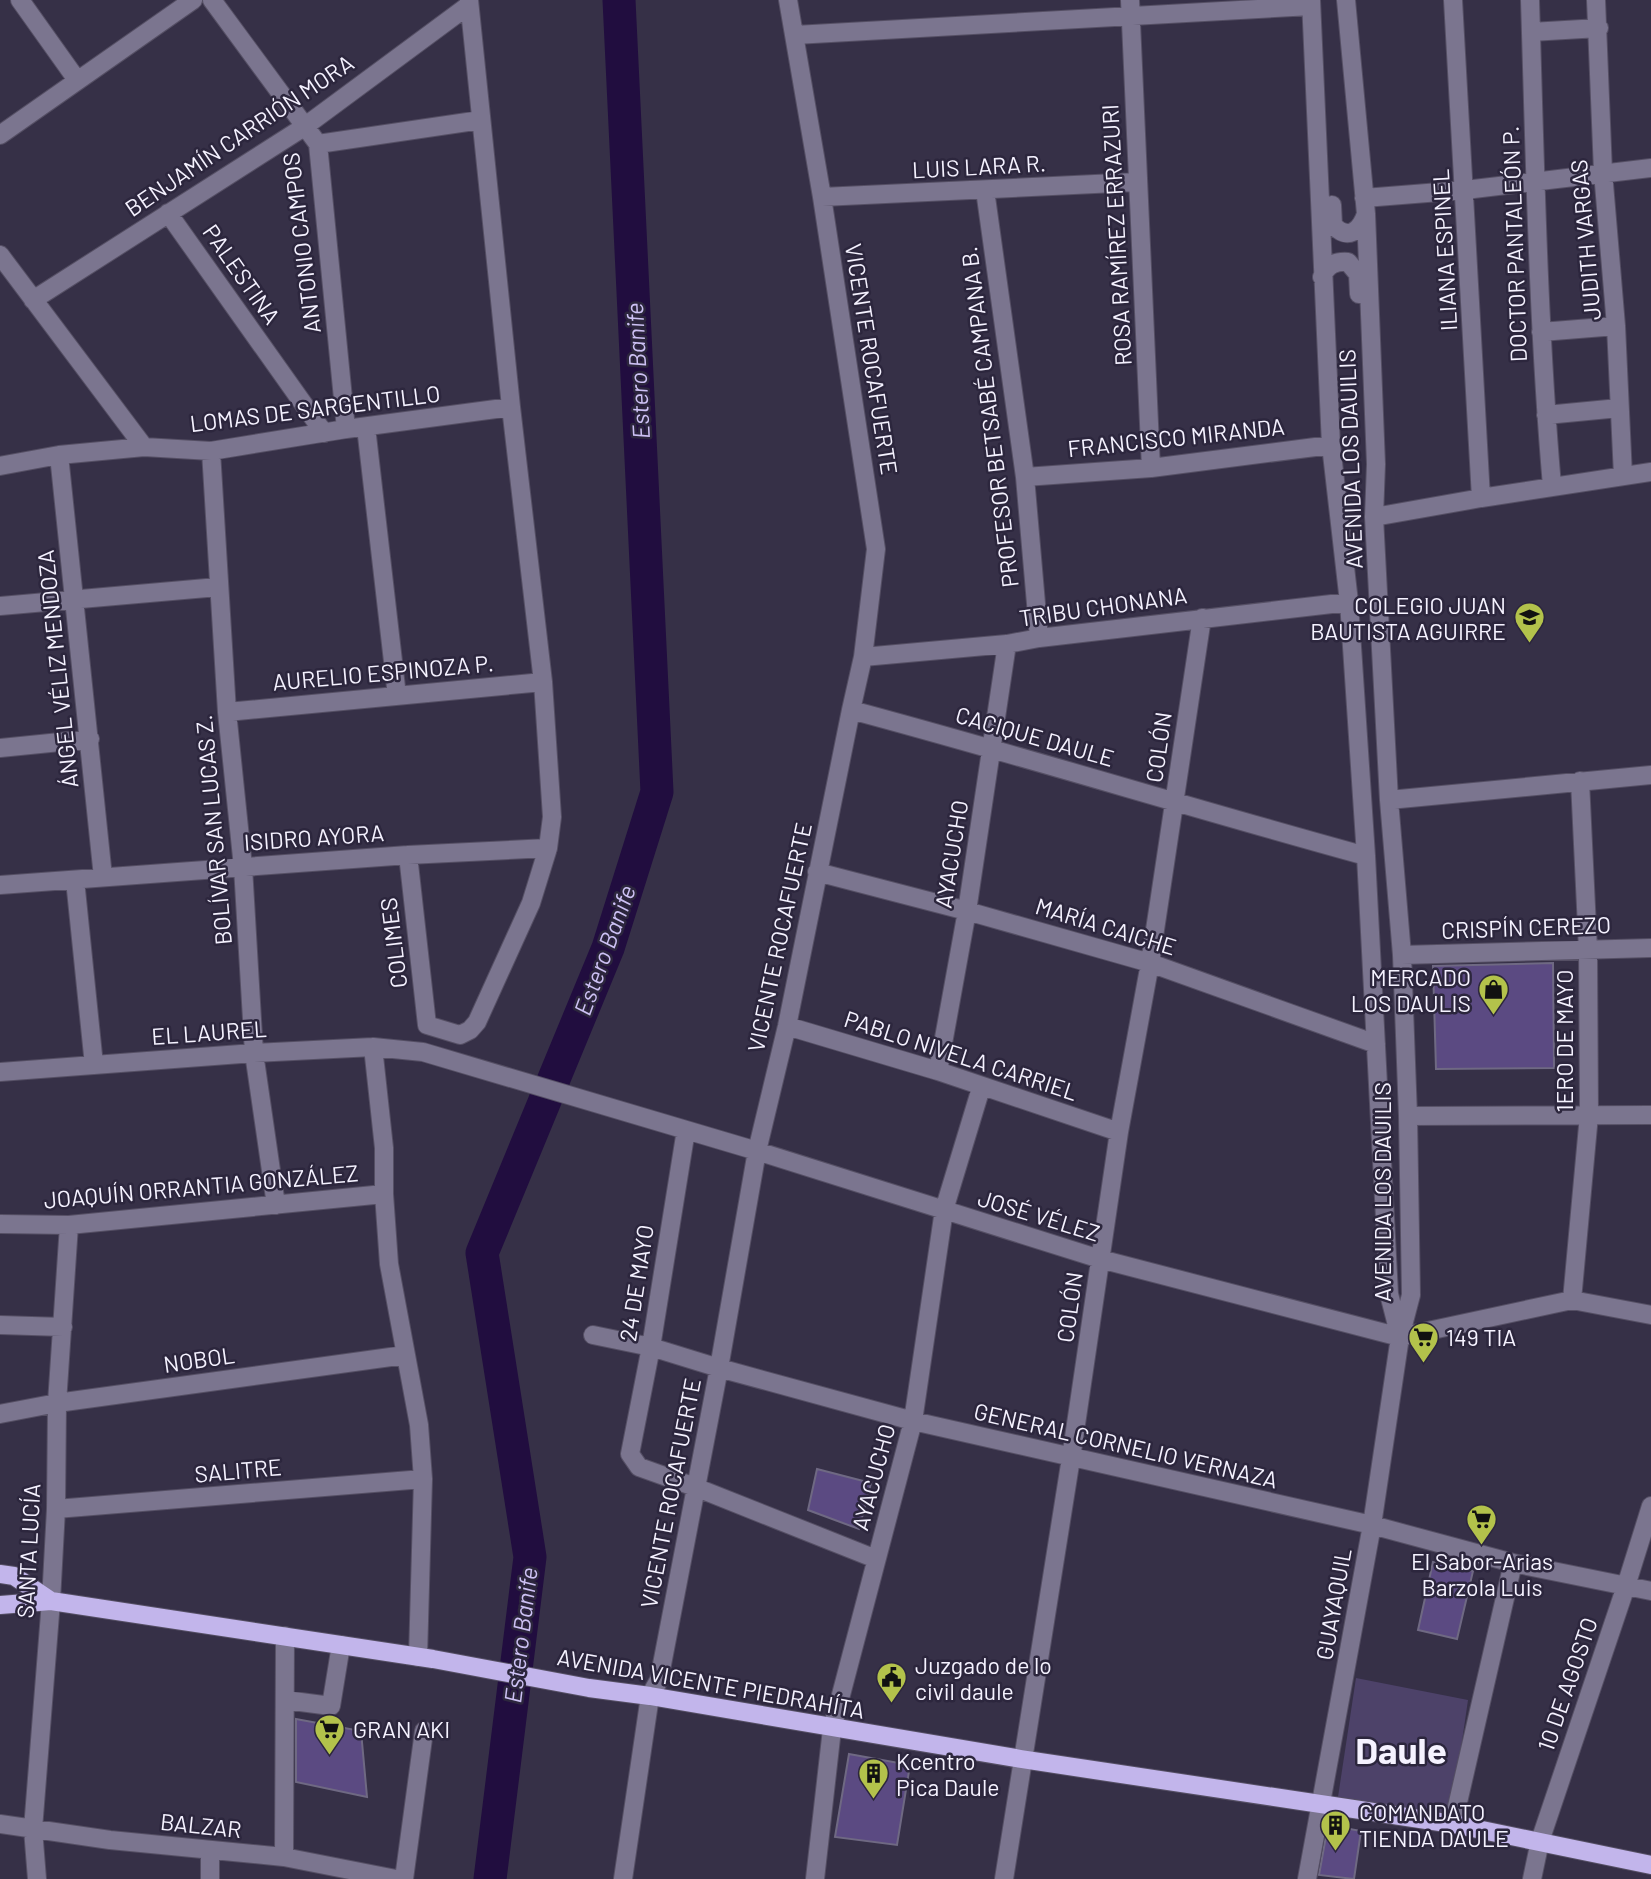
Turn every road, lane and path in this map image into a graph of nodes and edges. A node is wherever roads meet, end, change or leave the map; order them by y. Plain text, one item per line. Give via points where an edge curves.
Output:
1 (20, 0) edge
2 (193, 0) edge
3 (212, 0) edge
4 (788, 0) edge
5 (1346, 0) edge
6 (1453, 0) edge
7 (1530, 0) edge
8 (1596, 0) edge
9 (469, 3) edge
10 (1311, 3) edge
11 (1130, 8) edge
12 (1599, 28) junction
13 (1531, 32) junction
14 (796, 35) junction
15 (1312, 43) junction
16 (78, 80) junction
17 (481, 120) junction
18 (304, 127) junction
19 (0, 135) edge
20 (318, 144) junction
21 (1651, 168) edge
22 (1602, 172) junction
23 (1137, 182) junction
24 (1534, 182) junction
25 (985, 190) junction
26 (1465, 190) junction
27 (822, 197) junction
28 (1365, 206) junction
29 (168, 213) junction
30 (0, 255) edge
31 (1322, 277) junction
32 (33, 300) junction
33 (1616, 326) junction
34 (1541, 332) junction
35 (511, 407) junction
36 (1619, 408) junction
37 (1546, 415) junction
38 (366, 427) junction
39 (346, 429) junction
40 (324, 433) junction
41 (1331, 445) junction
42 (144, 447) junction
43 (211, 450) junction
44 (59, 455) junction
45 (1376, 464) junction
46 (0, 465) edge
47 (1151, 468) junction
48 (1651, 472) edge
49 (1623, 476) junction
50 (1025, 477) junction
51 (1552, 486) junction
52 (1481, 498) junction
53 (1374, 517) junction
54 (218, 587) junction
55 (75, 600) junction
56 (1349, 601) junction
57 (0, 606) edge
58 (1202, 618) junction
59 (1039, 638) junction
60 (1007, 644) junction
61 (863, 657) junction
62 (543, 682) junction
63 (397, 695) junction
64 (850, 710) junction
65 (227, 712) junction
66 (90, 739) junction
67 (0, 748) edge
68 (993, 748) junction
69 (1651, 775) edge
70 (1580, 781) junction
71 (1389, 800) junction
72 (1174, 803) junction
73 (548, 848) junction
74 (408, 855) junction
75 (1366, 856) junction
76 (243, 867) junction
77 (817, 872) junction
78 (103, 877) junction
79 (75, 880) junction
80 (0, 885) edge
81 (967, 911) junction
82 (1651, 948) edge
83 (1588, 949) junction
84 (1402, 955) junction
85 (1150, 963) junction
86 (787, 1026) junction
87 (1376, 1044) junction
88 (373, 1047) junction
89 (422, 1052) joint
90 (254, 1053) junction
91 (94, 1065) junction
92 (938, 1071) junction
93 (0, 1072) edge
94 (981, 1088) junction
95 (1589, 1115) junction
96 (1651, 1115) edge
97 (1408, 1116) junction
98 (686, 1130) junction
99 (1119, 1132) junction
100 (757, 1150) junction
101 (384, 1194) junction
102 (276, 1205) junction
103 (944, 1210) junction
104 (0, 1224) edge
105 (69, 1225) junction
106 (1100, 1259) junction
107 (1572, 1300) junction
108 (1651, 1315) edge
109 (0, 1325) edge
110 (62, 1327) junction
111 (593, 1335) dead end
112 (1400, 1337) junction
113 (651, 1347) junction
114 (405, 1354) junction
115 (719, 1368) junction
116 (57, 1403) junction
117 (0, 1414) edge
118 (913, 1421) junction
119 (1072, 1458) junction
120 (423, 1479) junction
121 (695, 1487) junction
122 (1651, 1506) edge
123 (57, 1509) junction
124 (1372, 1525) junction
125 (876, 1559) junction
126 (1513, 1563) junction
127 (0, 1574) edge
128 (1626, 1586) junction
129 (1651, 1591) edge
130 (51, 1601) junction
131 (0, 1605) edge
132 (285, 1636) junction
133 (341, 1645) junction
134 (426, 1658) junction
135 (650, 1696) junction
136 (285, 1700) junction
137 (832, 1729) junction
138 (424, 1731) dead end
139 (1021, 1759) junction
140 (1321, 1805) junction
141 (0, 1824) edge
142 (1452, 1824) junction
143 (33, 1829) junction
144 (1540, 1841) junction
145 (210, 1850) junction
146 (284, 1857) junction
147 (1651, 1866) edge
148 (37, 1879) edge
149 (210, 1879) edge
150 (396, 1879) edge
151 (404, 1879) edge
152 (623, 1879) edge
153 (815, 1879) edge
154 (1004, 1879) edge
155 (1307, 1879) edge
156 (1532, 1879) edge

1 - 16 street
2 - 16 street
3 - 18 street, ANTONIO CAMPOS
4 - 14 street, VICENTE ROCAFUERTE
5 - 28 street, AVENIDA LOS DAUILIS
6 - 26 street, ILIANA ESPINEL
7 - 13 street, DOCTOR PANTALEÓN P.
8 - 12 street, JUDITH VARGAS
9 - 17 street
9 - 18 street, BENJAMÍN CARRIÓN MORA
10 - 11 street
10 - 15 street, AVENIDA LOS DAUILIS
11 - 14 street
11 - 23 street, ROSA RAMÍREZ ERRAZURI
12 - 13 street
12 - 22 street, JUDITH VARGAS
13 - 24 street, DOCTOR PANTALEÓN P.
14 - 27 street, VICENTE ROCAFUERTE
15 - 28 street via 1323,72 1333,225 1340,231 1355,232 1361,227
15 - 31 street, AVENIDA LOS DAUILIS
16 - 19 street
17 - 20 street
17 - 35 street
18 - 20 street, ANTONIO CAMPOS
18 - 29 street, BENJAMÍN CARRIÓN MORA
20 - 39 street, ANTONIO CAMPOS
21 - 22 street
22 - 24 street
22 - 33 street, JUDITH VARGAS
23 - 25 street, LUIS LARA R.
23 - 47 street, ROSA RAMÍREZ ERRAZURI
24 - 26 street
24 - 34 street, DOCTOR PANTALEÓN P.
25 - 27 street, LUIS LARA R.
25 - 50 street, PROFESOR BETSABÉ CAMPANA B.
26 - 28 street
26 - 52 street, ILIANA ESPINEL
27 - 61 street, VICENTE ROCAFUERTE via 876,549
28 - 45 street, AVENIDA LOS DAUILIS
29 - 32 street, BENJAMÍN CARRIÓN MORA
29 - 40 street, PALESTINA
30 - 32 street
31 - 41 street, AVENIDA LOS DAUILIS
31 - 45 street via 1336,262 1348,262 1358,274 1366,416
32 - 42 street
33 - 34 street
33 - 36 street, JUDITH VARGAS
34 - 37 street, DOCTOR PANTALEÓN P.
35 - 38 street, LOMAS DE SARGENTILLO
35 - 62 street
36 - 37 street
36 - 49 street, JUDITH VARGAS
37 - 51 street, DOCTOR PANTALEÓN P.
38 - 39 street, LOMAS DE SARGENTILLO
38 - 63 street
39 - 40 street, LOMAS DE SARGENTILLO
40 - 43 street, LOMAS DE SARGENTILLO
41 - 47 street, FRANCISCO MIRANDA
41 - 56 street, AVENIDA LOS DAUILIS
42 - 43 street, LOMAS DE SARGENTILLO
42 - 44 street, LOMAS DE SARGENTILLO
43 - 54 street, BOLÍVAR SAN LUCAS Z.
44 - 46 street, LOMAS DE SARGENTILLO
44 - 55 street, ÁNGEL VÉLIZ MENDOZA
45 - 53 street, AVENIDA LOS DAUILIS
47 - 50 street, FRANCISCO MIRANDA
48 - 49 street
49 - 51 street
50 - 59 street, PROFESOR BETSABÉ CAMPANA B.
51 - 52 street
52 - 53 street
53 - 71 street, AVENIDA LOS DAUILIS
54 - 55 street
54 - 65 street, BOLÍVAR SAN LUCAS Z.
55 - 57 street
55 - 66 street, ÁNGEL VÉLIZ MENDOZA
56 - 58 street, TRIBU CHONANA
56 - 75 street, AVENIDA LOS DAUILIS
58 - 59 street, TRIBU CHONANA
58 - 72 street, COLÓN
59 - 60 street, TRIBU CHONANA
60 - 61 street, TRIBU CHONANA
60 - 68 street, AYACUCHO
61 - 64 street, VICENTE ROCAFUERTE
62 - 63 street, AURELIO ESPINOZA P.
62 - 73 street via 552,817
63 - 65 street, AURELIO ESPINOZA P.
64 - 68 street, CACIQUE DAULE
64 - 77 street, VICENTE ROCAFUERTE
65 - 76 street, BOLÍVAR SAN LUCAS Z.
66 - 67 street
66 - 78 street, ÁNGEL VÉLIZ MENDOZA
68 - 72 street, CACIQUE DAULE
68 - 81 street, AYACUCHO
69 - 70 street
70 - 71 street
70 - 83 street, 1ERO DE MAYO
71 - 84 street, AVENIDA LOS DAUILIS
72 - 75 street, CACIQUE DAULE
72 - 85 street, COLÓN
73 - 74 street, ISIDRO AYORA
73 - 74 street, COLIMES via 531,903 477,1022 460,1035 428,1025
74 - 76 street, ISIDRO AYORA
75 - 87 street, AVENIDA LOS DAUILIS
76 - 78 street, ISIDRO AYORA
76 - 90 street, BOLÍVAR SAN LUCAS Z.
77 - 81 street, MARÍA CAICHE
77 - 86 street, VICENTE ROCAFUERTE
78 - 79 street, ISIDRO AYORA
79 - 80 street, ISIDRO AYORA
79 - 91 street
81 - 85 street, MARÍA CAICHE
81 - 92 street, AYACUCHO
82 - 83 street, CRISPÍN CEREZO
83 - 84 street, CRISPÍN CEREZO
83 - 95 street, 1ERO DE MAYO
84 - 97 street, AVENIDA LOS DAUILIS
85 - 87 street, MARÍA CAICHE
85 - 99 street, COLÓN
86 - 92 street, PABLO NIVELA CARRIEL
86 - 100 street, VICENTE ROCAFUERTE
87 - 112 street, AVENIDA LOS DAUILIS via 1389,1294
88 - 89 street, EL LAUREL
88 - 90 street, EL LAUREL
88 - 101 street, JOAQUÍN ORRANTIA GONZÁLEZ
89 - 98 street, JOSÉ VÉLEZ
90 - 91 street, EL LAUREL
90 - 102 street, BOLÍVAR SAN LUCAS Z.
91 - 93 street, EL LAUREL
92 - 94 street, PABLO NIVELA CARRIEL
94 - 99 street, PABLO NIVELA CARRIEL
94 - 103 street, AYACUCHO
95 - 96 street
95 - 97 street
95 - 107 street, 1ERO DE MAYO
97 - 112 street, AVENIDA LOS DAUILIS via 1411,1295
98 - 100 street, JOSÉ VÉLEZ
98 - 113 street, 24 DE MAYO
99 - 106 street, COLÓN
100 - 103 street, JOSÉ VÉLEZ
100 - 115 street, VICENTE ROCAFUERTE
101 - 102 street, JOAQUÍN ORRANTIA GONZÁLEZ
101 - 114 street via 389,1264
102 - 105 street, JOAQUÍN ORRANTIA GONZÁLEZ
103 - 106 street, JOSÉ VÉLEZ
103 - 118 street, AYACUCHO
104 - 105 street, JOAQUÍN ORRANTIA GONZÁLEZ
105 - 110 street, SANTA LUCÍA
106 - 112 street, JOSÉ VÉLEZ
106 - 119 street, COLÓN
107 - 108 street, JOSÉ VÉLEZ
107 - 112 street, JOSÉ VÉLEZ
109 - 110 street
110 - 116 street, SANTA LUCÍA
111 - 113 street, GENERAL CORNELIO VERNAZA
112 - 124 street, GUAYAQUIL
113 - 115 street, GENERAL CORNELIO VERNAZA
113 - 121 street, 24 DE MAYO via 630,1454 639,1467
114 - 116 street, NOBOL
114 - 120 street via 419,1425
115 - 118 street, GENERAL CORNELIO VERNAZA
115 - 121 street, VICENTE ROCAFUERTE
116 - 117 street, NOBOL
116 - 123 street, SANTA LUCÍA
118 - 119 street, GENERAL CORNELIO VERNAZA
118 - 125 street, AYACUCHO
119 - 124 street, GENERAL CORNELIO VERNAZA
119 - 139 street, COLÓN
120 - 123 street, SALITRE
120 - 134 street
121 - 125 street
121 - 135 street, VICENTE ROCAFUERTE via 659,1680
122 - 128 street, 10 DE AGOSTO
123 - 130 street, SANTA LUCÍA
124 - 126 street, GENERAL CORNELIO VERNAZA
124 - 140 street, GUAYAQUIL
125 - 137 street, AYACUCHO
126 - 128 street, GENERAL CORNELIO VERNAZA
126 - 142 street
127 - 130 main road, AVENIDA VICENTE PIEDRAHÍTA via 14,1576
128 - 129 street, GENERAL CORNELIO VERNAZA
128 - 144 street, 10 DE AGOSTO
130 - 131 main road, AVENIDA VICENTE PIEDRAHÍTA
130 - 132 main road, AVENIDA VICENTE PIEDRAHÍTA
130 - 143 street, SANTA LUCÍA
132 - 133 main road, AVENIDA VICENTE PIEDRAHÍTA
132 - 136 street
133 - 134 main road, AVENIDA VICENTE PIEDRAHÍTA
133 - 136 street via 331,1706
134 - 135 main road, AVENIDA VICENTE PIEDRAHÍTA
135 - 137 main road, AVENIDA VICENTE PIEDRAHÍTA
135 - 152 street, VICENTE ROCAFUERTE
136 - 146 street
137 - 139 main road, AVENIDA VICENTE PIEDRAHÍTA
137 - 153 street, AYACUCHO
138 - 151 street
139 - 140 main road, AVENIDA VICENTE PIEDRAHÍTA
139 - 154 street, COLÓN
140 - 142 main road, AVENIDA VICENTE PIEDRAHÍTA
140 - 155 street, GUAYAQUIL
141 - 143 street, BALZAR
142 - 144 main road, AVENIDA VICENTE PIEDRAHÍTA
143 - 145 street, BALZAR
143 - 148 street, SANTA LUCÍA
144 - 147 main road, AVENIDA VICENTE PIEDRAHÍTA
144 - 156 street, 10 DE AGOSTO
145 - 146 street, BALZAR
145 - 149 street
146 - 150 street, BALZAR

